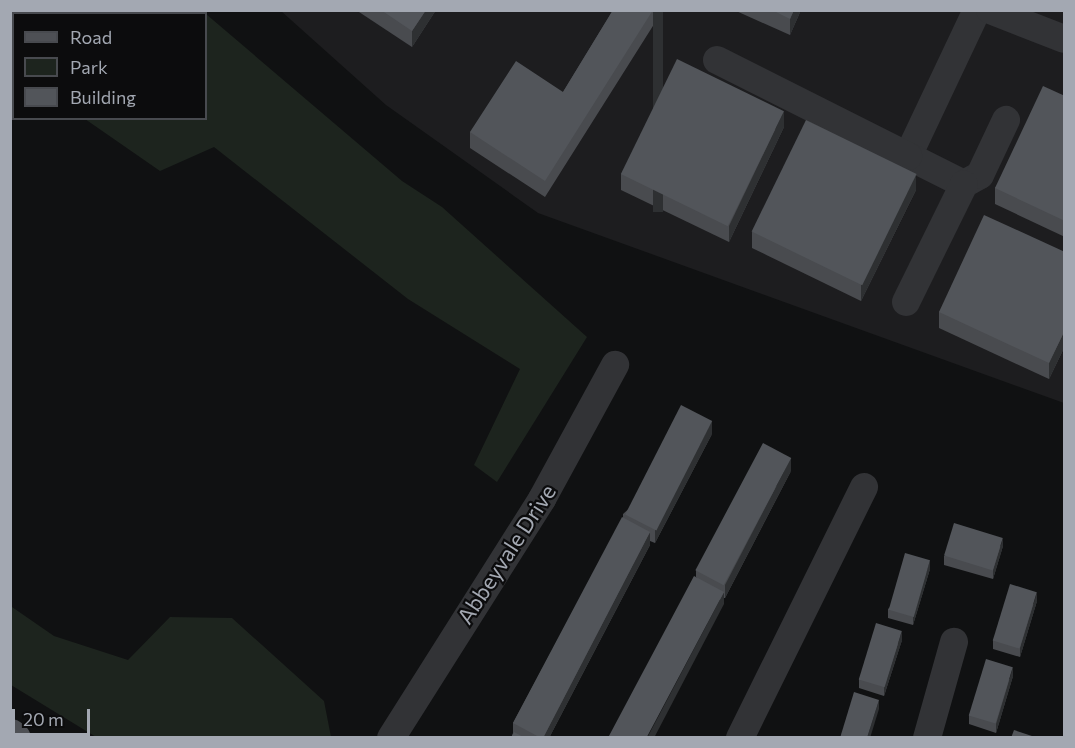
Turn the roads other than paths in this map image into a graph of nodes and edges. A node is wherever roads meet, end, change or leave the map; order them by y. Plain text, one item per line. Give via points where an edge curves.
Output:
1 (977, 10) edge
2 (990, 10) edge
3 (1065, 39) edge
4 (717, 60) dead end
5 (1006, 120) dead end
6 (908, 156) junction
7 (964, 184) junction
8 (906, 302) dead end
9 (615, 365) dead end
10 (864, 487) dead end
11 (954, 642) dead end
12 (391, 738) edge
13 (740, 738) edge
14 (927, 738) edge

1 - 6 street
2 - 3 street
4 - 6 street
5 - 7 street via 980,175
6 - 7 street
7 - 8 street
9 - 12 street, Abbeyvale Drive via 542,500
10 - 13 street
11 - 14 street

